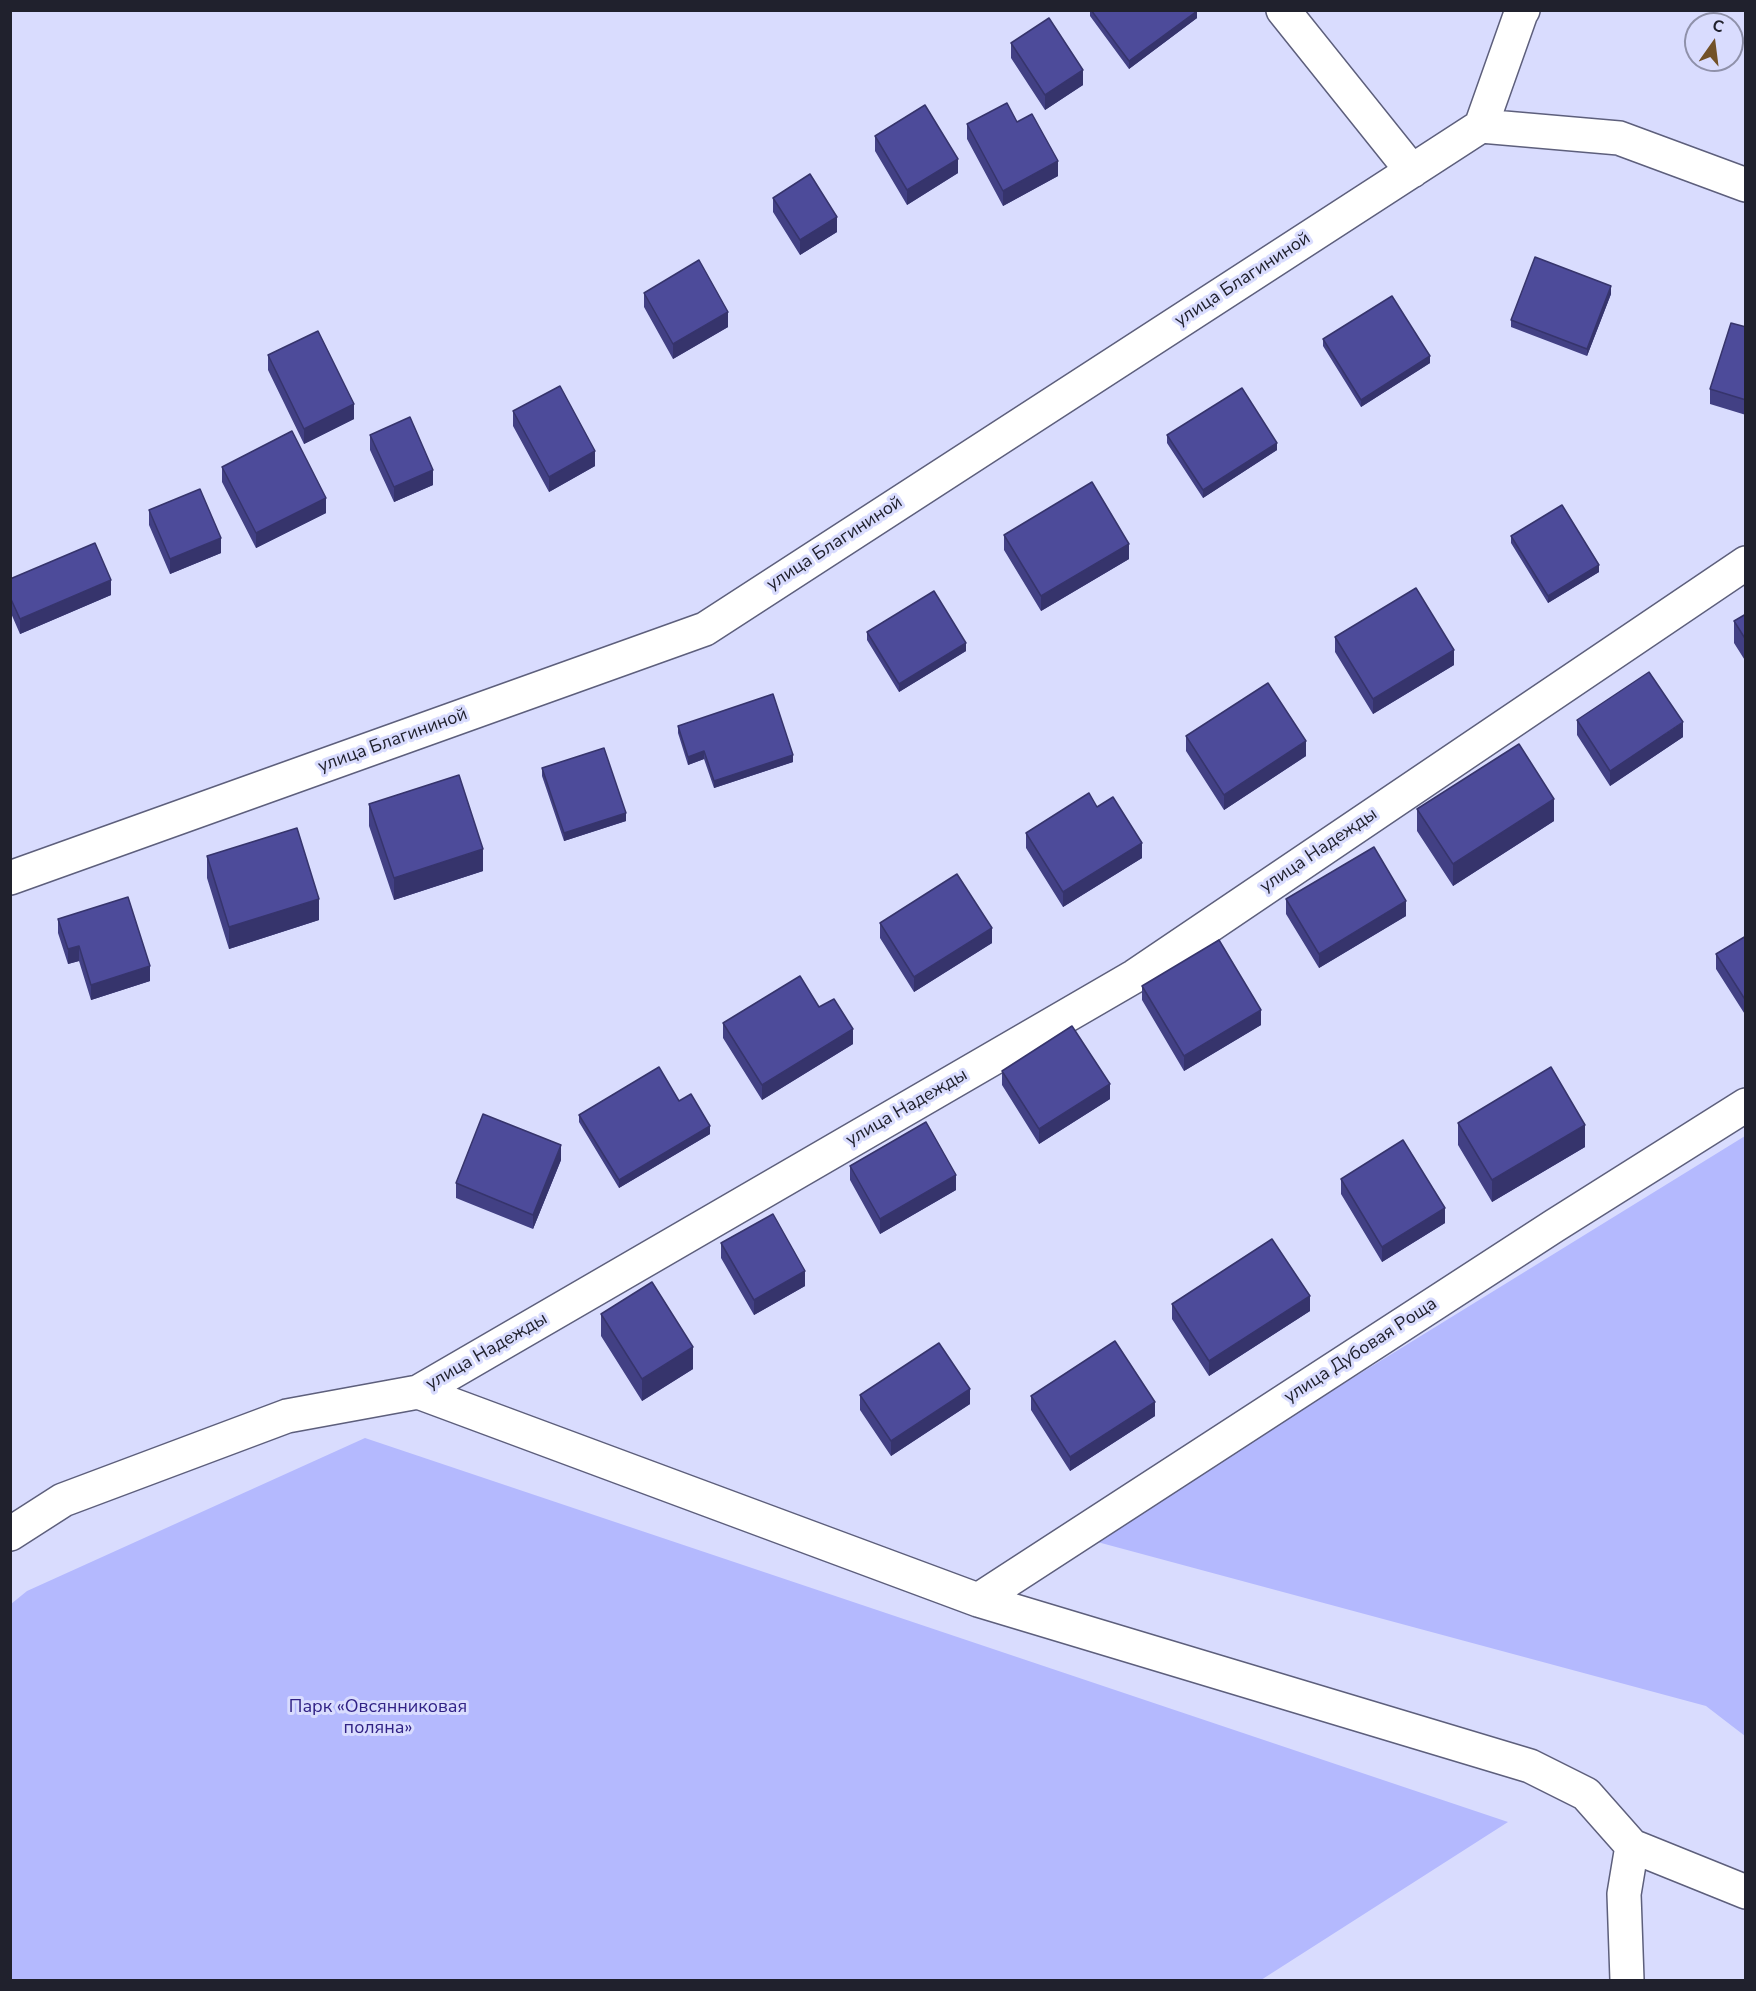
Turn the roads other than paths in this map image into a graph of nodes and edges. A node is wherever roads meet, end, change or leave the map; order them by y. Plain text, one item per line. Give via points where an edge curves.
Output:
1 (1283, 10) edge
2 (1523, 10) edge
3 (1481, 126) junction
4 (1412, 171) junction
5 (1746, 185) edge
6 (1746, 563) edge
7 (10, 878) edge
8 (1746, 1105) edge
9 (418, 1392) junction
10 (10, 1534) edge
11 (978, 1600) junction
12 (1632, 1846) junction
13 (1746, 1892) edge
14 (1627, 1980) edge

1 - 4 street
2 - 3 street
3 - 4 street, улица Благининой
3 - 5 street via 1618,138
4 - 7 street, улица Благининой via 705,629
6 - 9 street, улица Надежды via 1135,976
8 - 11 street, улица Дубовая Роща
9 - 10 street, улица Надежды via 287,1416 63,1500
9 - 11 street
11 - 12 street via 1530,1766 1586,1794
12 - 13 street
12 - 14 street via 1624,1894

